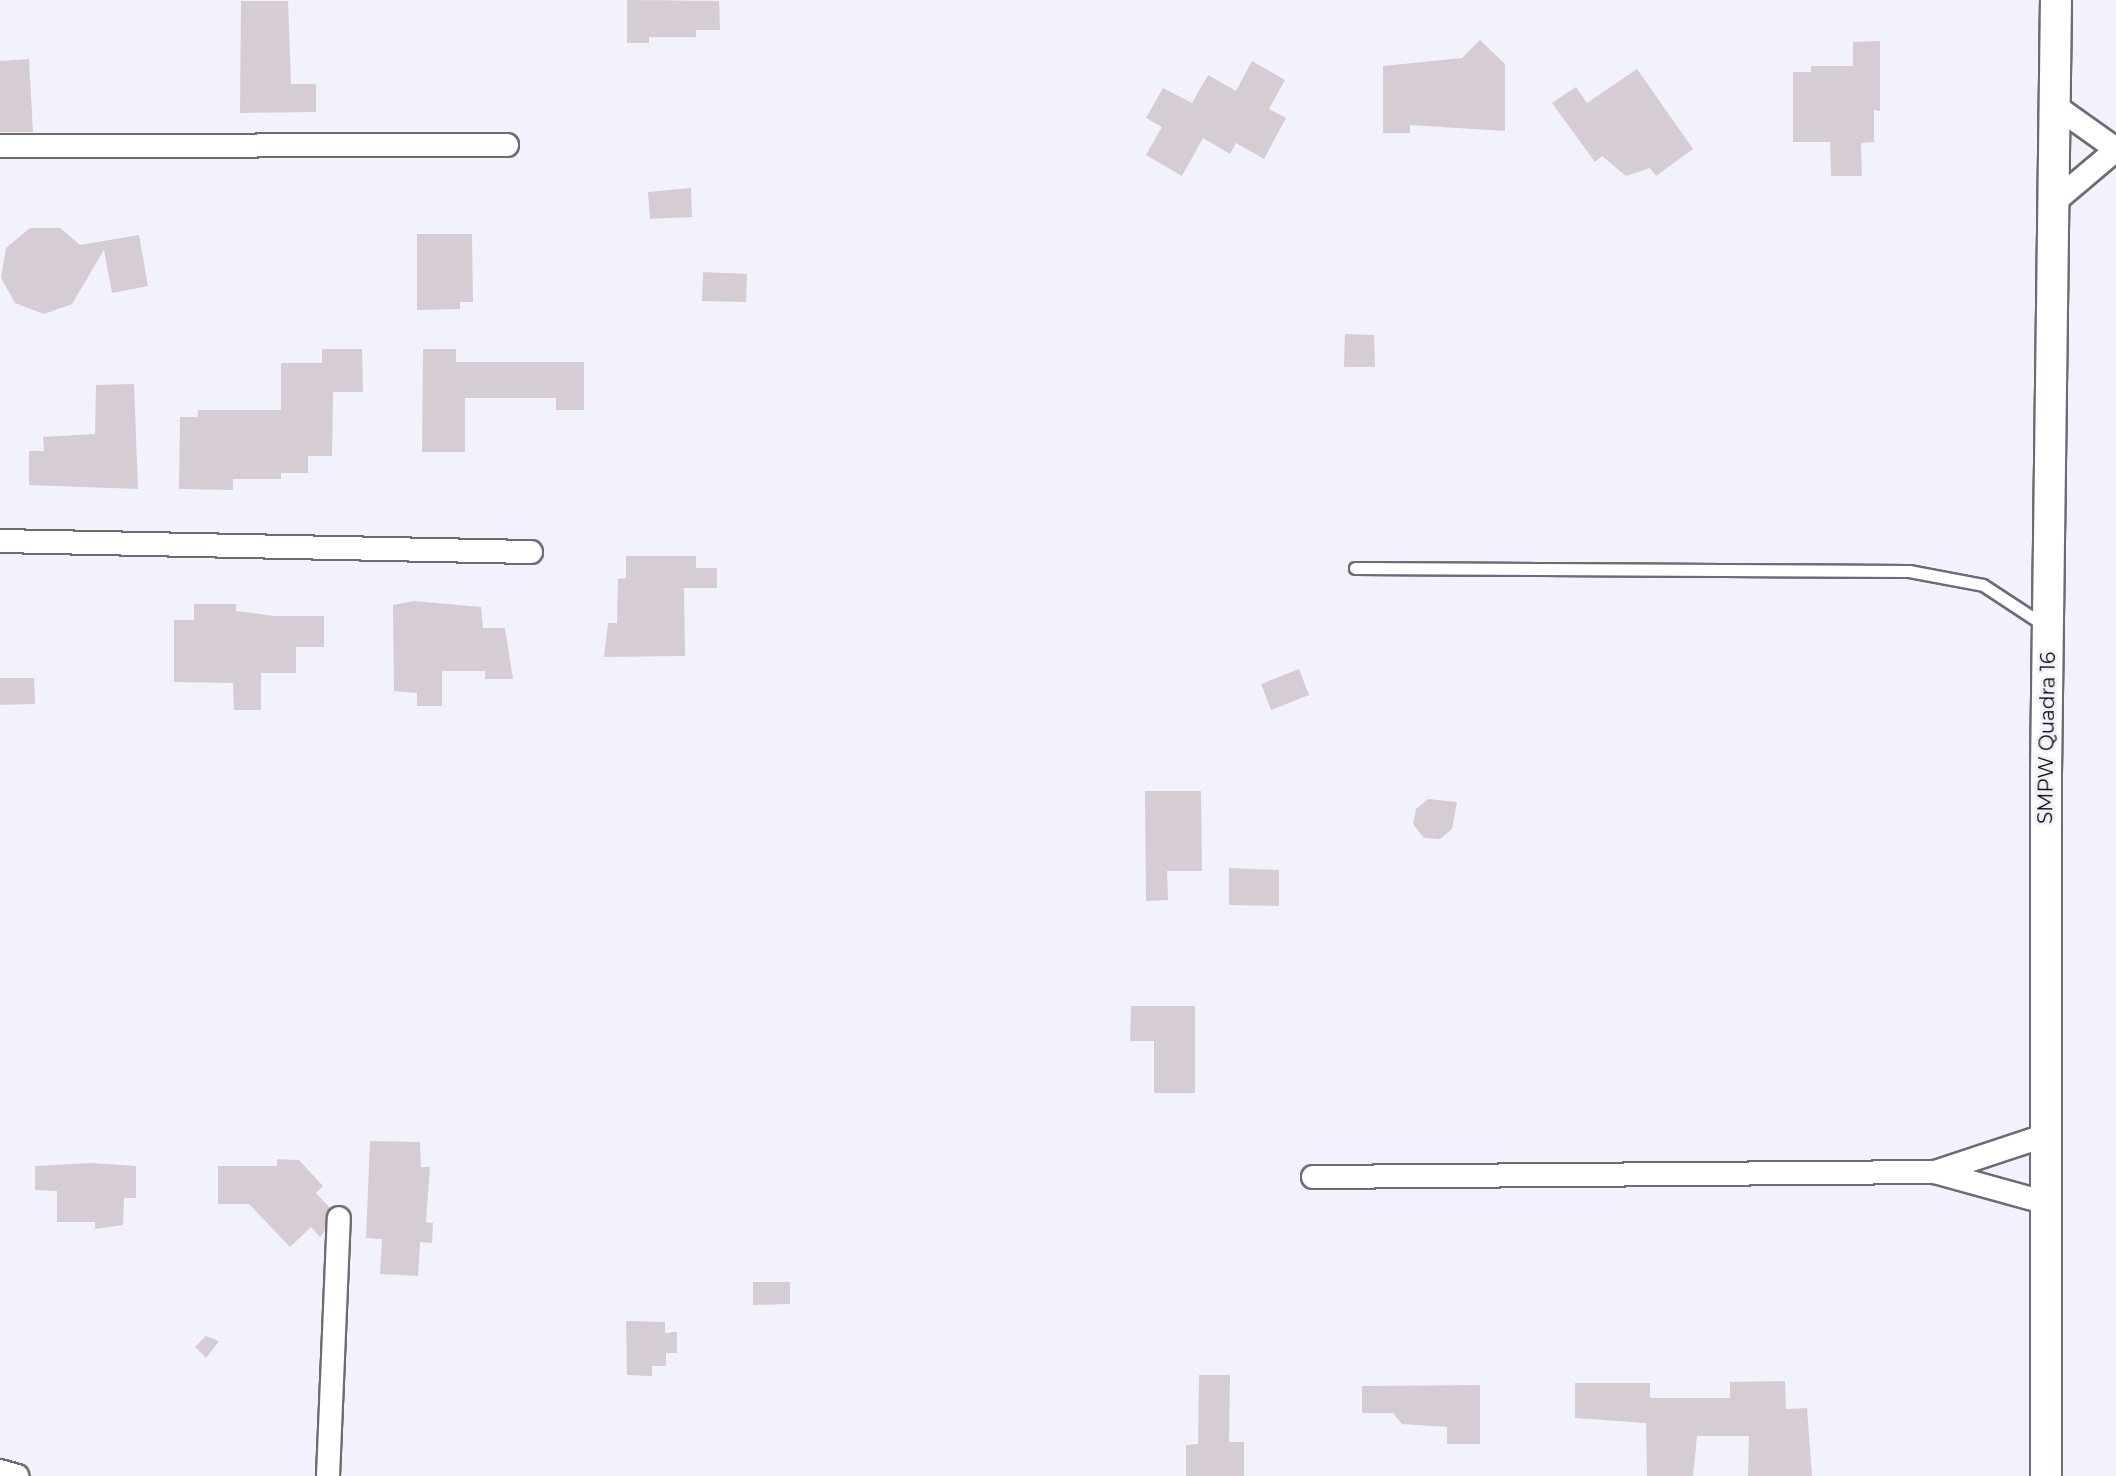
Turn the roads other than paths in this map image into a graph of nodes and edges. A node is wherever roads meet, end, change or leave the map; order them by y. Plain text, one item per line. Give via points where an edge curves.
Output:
1 (2056, 0) edge
2 (2054, 105) junction
3 (507, 145) dead end
4 (0, 146) edge
5 (2116, 149) edge
6 (2053, 203) junction
7 (0, 541) edge
8 (531, 552) dead end
9 (1355, 568) dead end
10 (2048, 627) junction
11 (2047, 1135) junction
12 (1935, 1172) junction
13 (1313, 1177) dead end
14 (2047, 1203) junction
15 (339, 1218) dead end
16 (0, 1471) edge
17 (17, 1476) edge
18 (328, 1476) edge
19 (2046, 1476) edge

1 - 2 street, SMPW Quadra 16
2 - 5 street
2 - 6 street, SMPW Quadra 16
3 - 4 street
5 - 6 street
6 - 10 street, SMPW Quadra 16
7 - 8 street
9 - 10 lane via 1909,571 1983,585
10 - 11 street, SMPW Quadra 16
11 - 12 street
11 - 14 street, SMPW Quadra 16
12 - 13 street
12 - 14 street
14 - 19 street, SMPW Quadra 16
15 - 18 street
16 - 17 street

